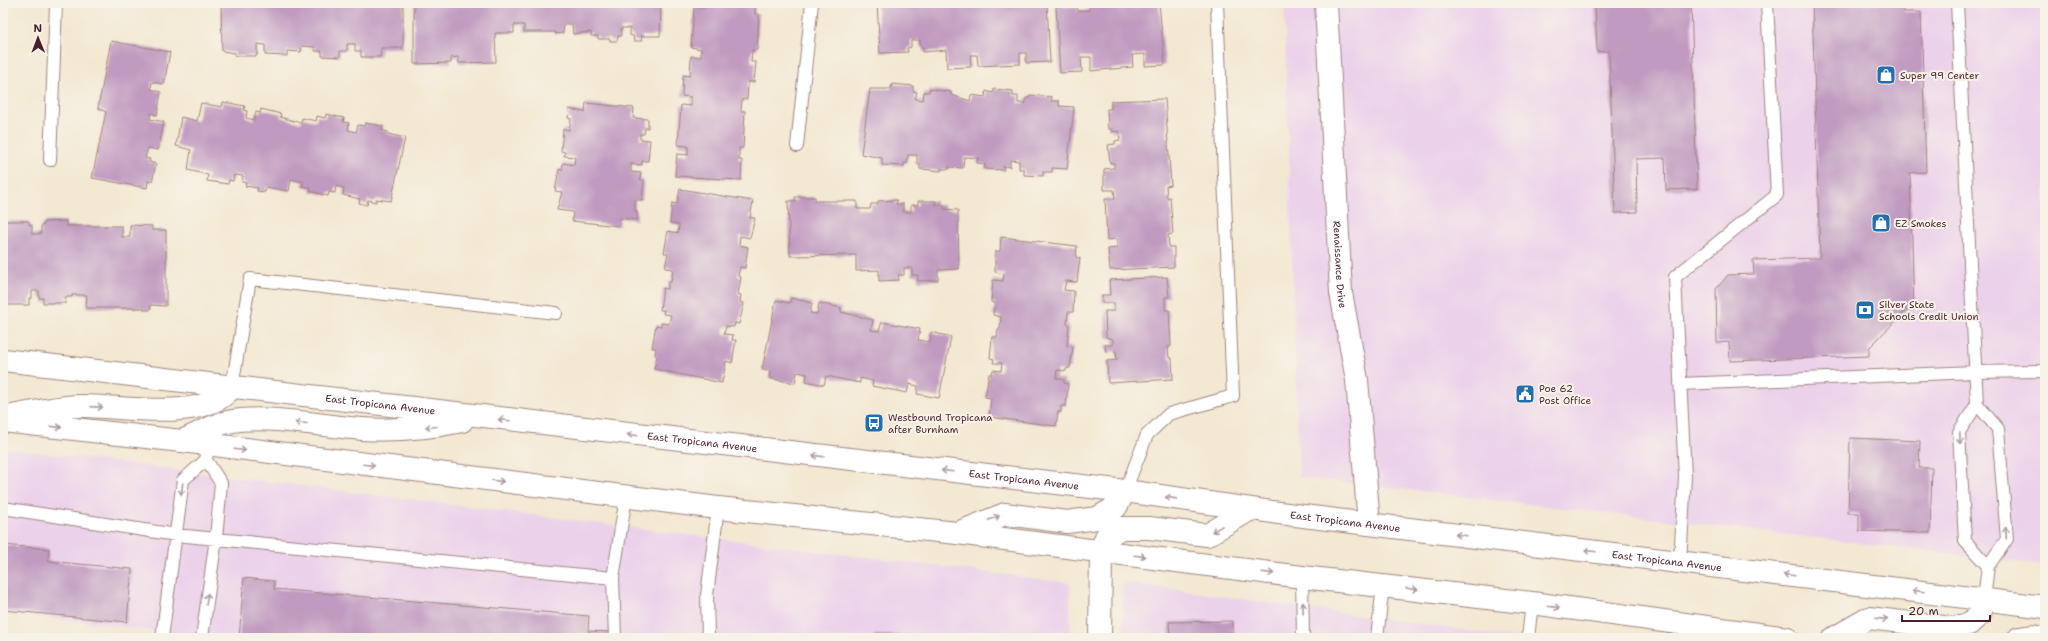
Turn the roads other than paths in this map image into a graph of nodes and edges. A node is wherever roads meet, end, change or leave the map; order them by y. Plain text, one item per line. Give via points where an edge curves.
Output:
1 (56, 3) edge
2 (812, 3) edge
3 (1217, 3) edge
4 (1326, 3) edge
5 (1768, 3) edge
6 (1957, 3) edge
7 (797, 146) dead end
8 (50, 160) dead end
9 (556, 313) dead end
10 (3, 360) edge
11 (2045, 371) edge
12 (1975, 372) junction
13 (1680, 384) junction
14 (232, 386) junction
15 (1977, 404) junction
16 (3, 417) edge
17 (483, 417) junction
18 (3, 421) edge
19 (182, 441) junction
20 (207, 453) junction
21 (1125, 492) junction
22 (626, 497) junction
23 (3, 508) edge
24 (718, 508) junction
25 (1251, 509) junction
26 (1369, 524) junction
27 (957, 533) junction
28 (176, 535) junction
29 (216, 538) junction
30 (1101, 551) junction
31 (1680, 562) junction
32 (1988, 566) junction
33 (1302, 577) junction
34 (613, 578) junction
35 (1383, 586) junction
36 (1984, 599) junction
37 (1532, 603) junction
38 (2045, 607) edge
39 (162, 638) edge
40 (202, 638) edge
41 (615, 638) edge
42 (708, 638) edge
43 (1100, 638) edge
44 (1303, 638) edge
45 (1377, 638) edge
46 (1528, 638) edge
47 (1787, 638) edge
48 (1834, 638) edge
49 (2019, 638) edge
50 (2045, 638) edge

1 - 8 lane
2 - 7 lane
3 - 21 lane via 1233,396 1169,414 1147,435
4 - 26 main road, Renaissance Drive via 1341,293 1357,380
5 - 13 lane via 1777,195 1675,277
6 - 12 lane
9 - 14 lane via 250,279
10 - 14 main road, East Tropicana Avenue
11 - 12 lane
12 - 13 lane
12 - 15 lane
13 - 31 lane via 1685,477
16 -> 14 main road via 78,406 185,409 225,395
14 - 17 main road, East Tropicana Avenue
32 -> 15 lane via 2007,539 1998,429
15 -> 32 lane via 1959,432 1965,541
17 -> 19 main road via 439,426 395,430 264,420 229,422
21 -> 17 main road, East Tropicana Avenue
18 -> 19 main road
19 - 20 main road
20 -> 22 main road
20 -> 28 lane via 183,480
20 - 29 lane via 221,483
25 -> 21 main road, East Tropicana Avenue
27 -> 21 main road via 1005,514 1067,522 1097,518 1116,507
22 - 24 main road
22 - 34 lane
23 - 28 lane
24 - 27 main road
24 - 42 lane via 707,596
25 - 26 main road, East Tropicana Avenue
25 -> 30 main road via 1207,535 1149,528 1121,528 1106,538
31 -> 26 main road, East Tropicana Avenue
27 - 30 main road
28 - 29 lane
28 - 39 lane
29 - 34 lane
40 -> 29 lane
30 -> 33 main road
30 - 43 main road
36 -> 31 main road, East Tropicana Avenue
32 - 36 lane
33 - 35 main road
44 -> 33 lane
34 - 41 lane
35 -> 37 main road
35 - 45 lane
36 - 38 main road, East Tropicana Avenue
48 -> 36 main road via 1869,618 1952,628 1969,624 1980,614
37 - 46 lane
37 -> 47 main road
49 - 50 main road

